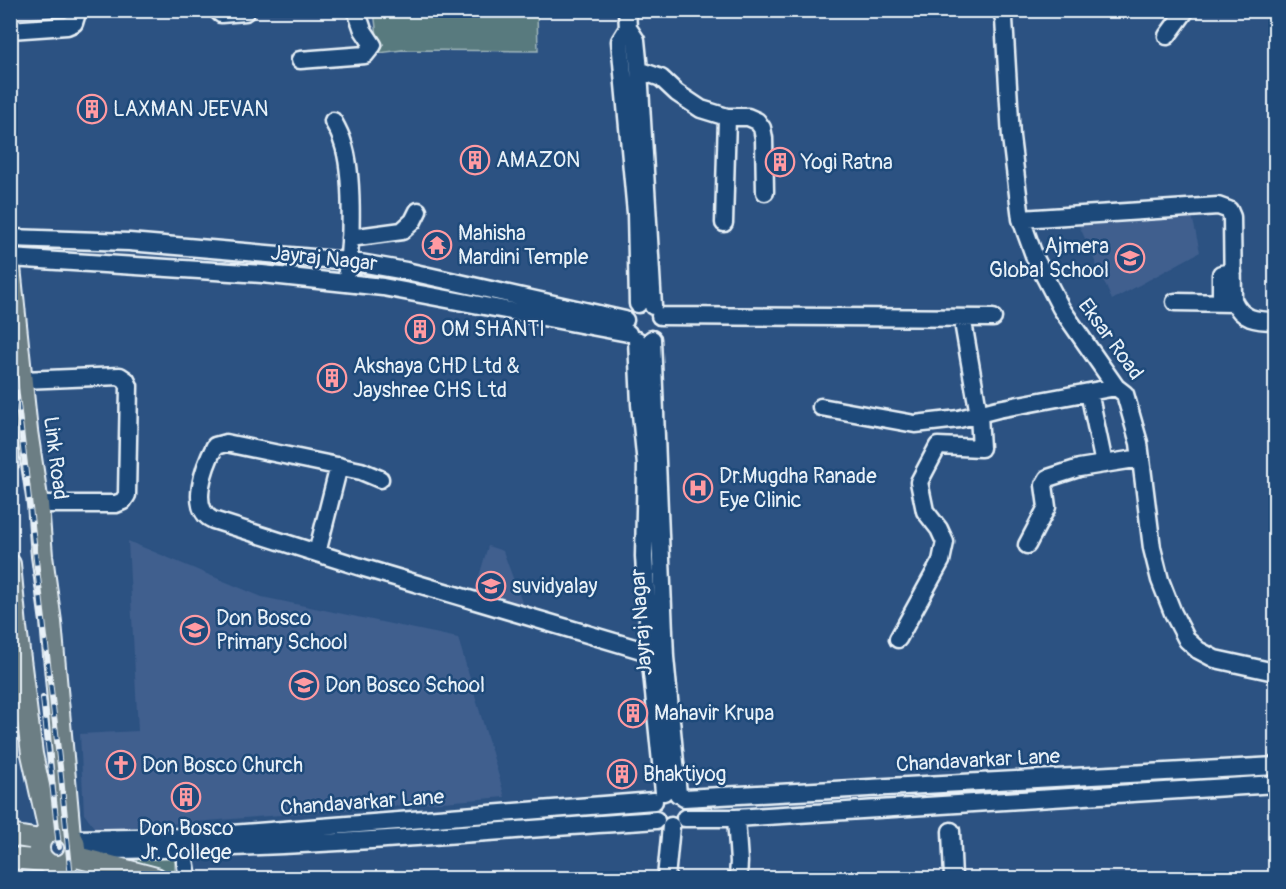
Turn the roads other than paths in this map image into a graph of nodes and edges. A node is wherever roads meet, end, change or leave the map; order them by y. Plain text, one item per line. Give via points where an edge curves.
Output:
1 (78, 10) edge
2 (217, 10) edge
3 (246, 10) edge
4 (356, 10) edge
5 (627, 10) edge
6 (1186, 10) edge
7 (1006, 12) edge
8 (628, 28) junction
9 (10, 30) edge
10 (1167, 36) dead end
11 (300, 60) dead end
12 (639, 70) junction
13 (727, 117) junction
14 (333, 121) dead end
15 (765, 192) dead end
16 (641, 206) junction
17 (418, 211) dead end
18 (1021, 219) junction
19 (724, 223) dead end
20 (10, 238) edge
21 (350, 238) junction
22 (10, 258) edge
23 (349, 261) junction
24 (10, 267) edge
25 (345, 284) junction
26 (1175, 302) dead end
27 (1228, 303) junction
28 (1275, 321) edge
29 (944, 322) junction
30 (644, 323) junction
31 (964, 328) junction
32 (23, 380) junction
33 (1116, 387) junction
34 (1089, 392) junction
35 (821, 407) dead end
36 (979, 415) junction
37 (1141, 458) junction
38 (1104, 464) junction
39 (339, 466) junction
40 (380, 479) dead end
41 (38, 504) junction
42 (1027, 545) dead end
43 (317, 553) junction
44 (10, 564) edge
45 (13, 627) edge
46 (898, 639) dead end
47 (658, 655) junction
48 (1273, 673) edge
49 (1275, 766) edge
50 (1275, 784) edge
51 (670, 796) junction
52 (736, 818) junction
53 (670, 821) junction
54 (951, 831) dead end
55 (10, 835) edge
56 (44, 836) junction
57 (189, 843) junction
58 (10, 858) edge
59 (64, 859) edge
60 (108, 879) edge
61 (156, 879) edge
62 (188, 879) edge
63 (666, 879) edge
64 (738, 879) edge
65 (953, 879) edge

1 - 9 street via 74,23 67,26
2 - 3 street via 221,14
4 - 11 street via 373,45 365,55
5 - 8 street
6 - 10 street
7 - 18 street, Eksar Road via 1011,137
8 - 12 street via 636,40
8 - 16 street via 620,41
12 - 13 street via 661,78 701,109
12 - 16 street
13 - 15 street via 748,117 758,121 762,128
13 - 19 street
14 - 21 street via 344,144
16 - 30 street
17 - 21 street via 414,221 402,231
18 - 27 street via 1218,206 1228,210 1232,217 1226,276
18 - 33 street, Eksar Road via 1035,258 1061,308
20 - 23 street, Jayraj Nagar via 129,242
21 - 23 street
22 - 25 street, Jayraj Nagar via 262,274
23 - 25 street
23 - 30 street, Jayraj Nagar
24 - 32 main road, Link Road
25 - 30 street, Jayraj Nagar
26 - 27 street
27 - 28 street via 1253,321
29 - 30 street
29 - 31 street
29 - 31 street via 993,323
30 - 47 street, Jayraj Nagar
31 - 36 street
32 - 41 main road, Link Road
32 - 41 street via 120,376 129,386 127,495 123,501
33 - 34 street
33 - 37 street, Eksar Road via 1125,394
34 - 36 street
34 - 38 street
35 - 36 street via 915,424
36 - 46 street via 981,448 938,446 919,482 925,511 945,542 941,561
37 - 38 street
37 - 48 street, Eksar Road via 1160,580 1187,640 1215,658
38 - 42 street via 1048,478 1044,485 1047,507
39 - 40 street
39 - 43 street
39 - 43 street via 226,443 215,446 202,484 201,510 206,517
41 - 59 main road, Link Road via 51,622
43 - 47 street
44 - 45 main road
45 - 56 main road
47 - 51 street, Jayraj Nagar
49 - 51 street, Chandavarkar Lane
50 - 52 street, Chandavarkar Lane
51 - 53 street via 687,812
51 - 53 street via 652,807
51 - 57 street, Chandavarkar Lane
52 - 53 street, Chandavarkar Lane
52 - 64 street
53 - 57 street, Chandavarkar Lane via 330,842
53 - 63 street
54 - 65 street
55 - 56 main road
56 - 59 main road via 39,852
56 - 59 main road via 60,830
57 - 59 street, Chandavarkar Lane
57 - 62 street via 185,868
58 - 59 main road
59 - 60 main road
59 - 61 main road

